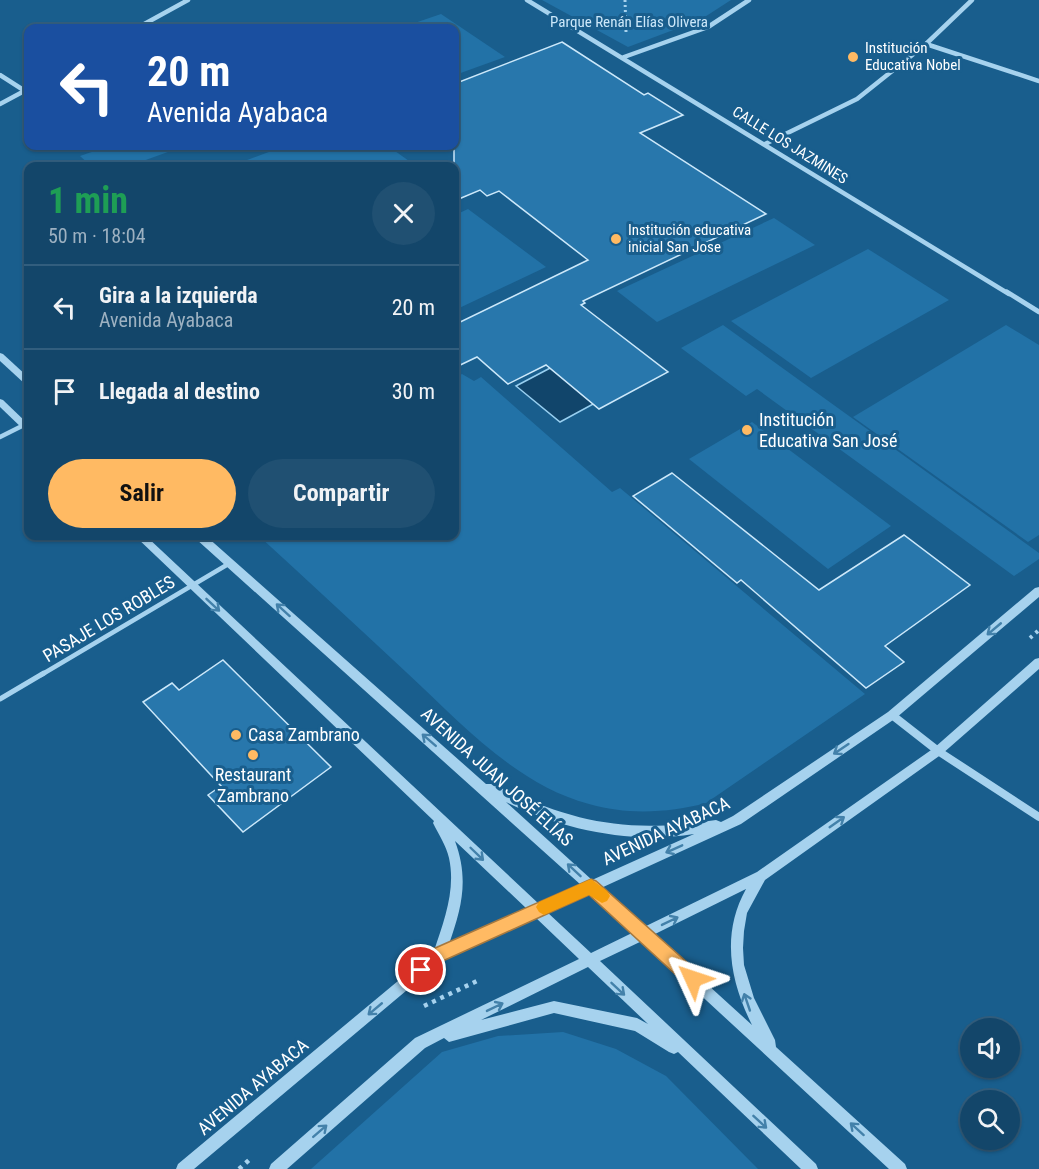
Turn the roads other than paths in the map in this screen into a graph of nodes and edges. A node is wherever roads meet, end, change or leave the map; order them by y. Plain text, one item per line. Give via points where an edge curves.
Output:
1 (188, 0) edge
2 (527, 0) edge
3 (750, 0) edge
4 (972, 0) edge
5 (144, 24) edge
6 (926, 44) junction
7 (624, 57) junction
8 (0, 75) edge
9 (1039, 81) edge
10 (24, 89) edge
11 (24, 91) edge
12 (0, 104) edge
13 (765, 144) junction
14 (1039, 303) edge
15 (1032, 308) junction
16 (1039, 312) edge
17 (0, 356) edge
18 (24, 378) edge
19 (0, 402) edge
20 (24, 425) edge
21 (24, 428) edge
22 (0, 437) edge
23 (144, 540) edge
24 (205, 540) edge
25 (231, 562) junction
26 (193, 585) junction
27 (1039, 591) edge
28 (1039, 662) edge
29 (0, 699) edge
30 (892, 715) junction
31 (938, 751) junction
32 (476, 781) junction
33 (425, 803) junction
34 (1039, 817) edge
35 (737, 820) junction
36 (760, 876) junction
37 (591, 886) junction
38 (536, 911) junction
39 (644, 934) junction
40 (439, 955) junction
41 (589, 961) junction
42 (420, 1043) junction
43 (774, 1054) junction
44 (693, 1059) junction
45 (183, 1169) edge
46 (276, 1169) edge
47 (811, 1169) edge
48 (900, 1169) edge

1 - 5 street
2 - 7 street, CALLE LOS JAZMINES
3 - 7 street via 708,27
4 - 6 street
6 - 9 street
6 - 13 street via 857,99
7 - 13 street, CALLE LOS JAZMINES
8 - 10 street
11 - 12 street
13 - 15 street, CALLE LOS JAZMINES
14 - 15 street
15 - 16 street, CALLE LOS JAZMINES
17 - 18 street
19 - 20 street
21 - 22 lane
23 - 26 street
24 - 25 street, AVENIDA JUAN JOSÉ ELÍAS
25 - 26 lane, PASAJE LOS ROBLES
32 -> 25 street, AVENIDA JUAN JOSÉ ELÍAS
26 - 29 lane, PASAJE LOS ROBLES
26 -> 33 street
27 -> 30 street, AVENIDA AYABACA
28 - 31 street
30 - 31 street
30 -> 35 street, AVENIDA AYABACA
31 - 34 street
36 -> 31 street
32 - 35 street via 524,806 602,830 648,834 688,831
37 -> 32 street, AVENIDA JUAN JOSÉ ELÍAS
33 -> 38 street
33 - 40 street via 450,840 459,865 453,913
35 -> 37 street, AVENIDA AYABACA
39 -> 36 street
43 -> 36 street via 748,1007 739,975 737,943 741,912
37 - 38 street, AVENIDA AYABACA
37 - 39 street, AVENIDA JUAN JOSÉ ELÍAS
38 - 40 street, AVENIDA AYABACA
38 - 41 street
39 - 41 street
39 - 43 street, AVENIDA JUAN JOSÉ ELÍAS
40 -> 45 street, AVENIDA AYABACA
42 -> 41 street
41 -> 44 street
42 - 44 street via 554,1007 637,1025
46 -> 42 street
48 -> 43 street, AVENIDA JUAN JOSÉ ELÍAS
44 -> 47 street

